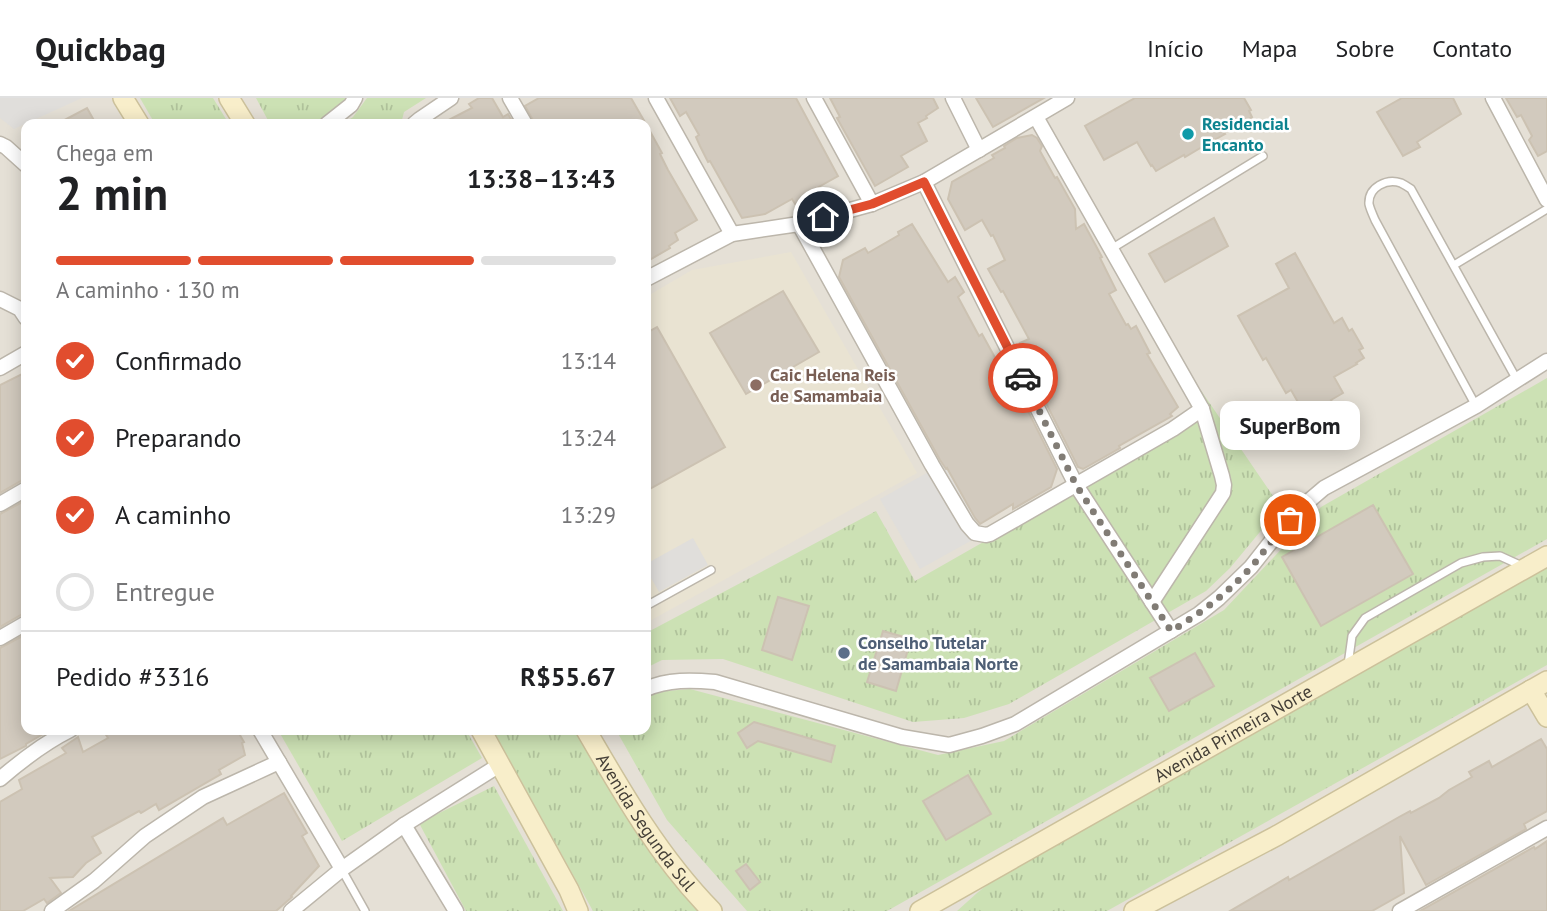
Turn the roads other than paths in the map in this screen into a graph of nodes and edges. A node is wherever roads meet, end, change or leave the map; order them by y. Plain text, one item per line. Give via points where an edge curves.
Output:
1 (123, 98) edge
2 (229, 98) edge
3 (355, 98) edge
4 (451, 98) edge
5 (510, 98) edge
6 (656, 98) edge
7 (814, 98) edge
8 (953, 98) edge
9 (1067, 98) edge
10 (1493, 98) edge
11 (1036, 117) junction
12 (136, 119) edge
13 (241, 119) edge
14 (333, 119) edge
15 (419, 119) edge
16 (522, 119) edge
17 (0, 144) edge
18 (979, 150) junction
19 (1263, 156) dead end
20 (21, 161) edge
21 (924, 182) junction
22 (1547, 200) edge
23 (872, 204) junction
24 (1547, 209) edge
25 (799, 224) junction
26 (732, 234) junction
27 (1111, 249) junction
28 (1454, 265) junction
29 (651, 276) edge
30 (0, 299) edge
31 (21, 309) edge
32 (21, 357) edge
33 (1547, 361) edge
34 (0, 368) edge
35 (1517, 381) junction
36 (1476, 406) junction
37 (1202, 410) junction
38 (1076, 485) junction
39 (21, 492) edge
40 (0, 504) edge
41 (1547, 556) edge
42 (1526, 568) junction
43 (711, 570) dead end
44 (1152, 602) junction
45 (651, 603) edge
46 (21, 626) edge
47 (1171, 631) junction
48 (0, 638) edge
49 (1347, 669) junction
50 (1539, 686) edge
51 (651, 687) edge
52 (1547, 717) edge
53 (60, 735) edge
54 (263, 735) edge
55 (484, 735) edge
56 (589, 735) edge
57 (279, 762) junction
58 (501, 764) junction
59 (0, 779) edge
60 (404, 825) junction
61 (1547, 828) edge
62 (342, 869) junction
63 (52, 911) edge
64 (291, 911) edge
65 (365, 911) edge
66 (456, 911) edge
67 (578, 911) edge
68 (712, 911) edge
69 (920, 911) edge
70 (1135, 911) edge
71 (1400, 911) edge

1 - 12 main road
2 - 13 main road
3 - 14 street
4 - 15 street
5 - 16 street
6 - 26 street
7 - 23 street
8 - 18 street
9 - 11 street
10 - 22 street
11 - 18 street
11 - 27 street
17 - 20 street
18 - 21 street
19 - 27 lane
21 - 23 street
21 - 38 street
23 - 25 street
24 - 28 lane
25 - 26 street
25 - 38 street via 932,465 975,533 990,534
26 - 29 street
27 - 37 street
28 - 35 lane
28 - 36 lane via 1411,189 1388,181 1371,193 1369,205 1375,220
30 - 31 street
32 - 34 street
33 - 35 street
35 - 36 street
36 - 47 street via 1324,488 1219,598
37 - 38 street
37 - 44 street via 1223,493
38 - 44 street
39 - 40 street
41 - 42 main road, Avenida Primeira Norte
42 - 49 main road, Avenida Primeira Norte
42 - 49 lane via 1500,556 1461,563 1366,618 1352,636
43 - 45 lane
44 - 47 street
46 - 48 street
47 - 51 street via 1015,724 949,745 902,737 715,682 689,680
49 - 69 main road, Avenida Primeira Norte
50 - 52 main road
50 - 70 main road
53 - 59 street
54 - 57 street
55 - 58 main road
56 - 68 main road, Avenida Segunda Sul via 651,837
57 - 62 street
57 - 63 street via 203,797 145,836
58 - 60 street
58 - 67 main road
60 - 62 street
60 - 66 street
61 - 71 street
62 - 64 street
62 - 65 lane

